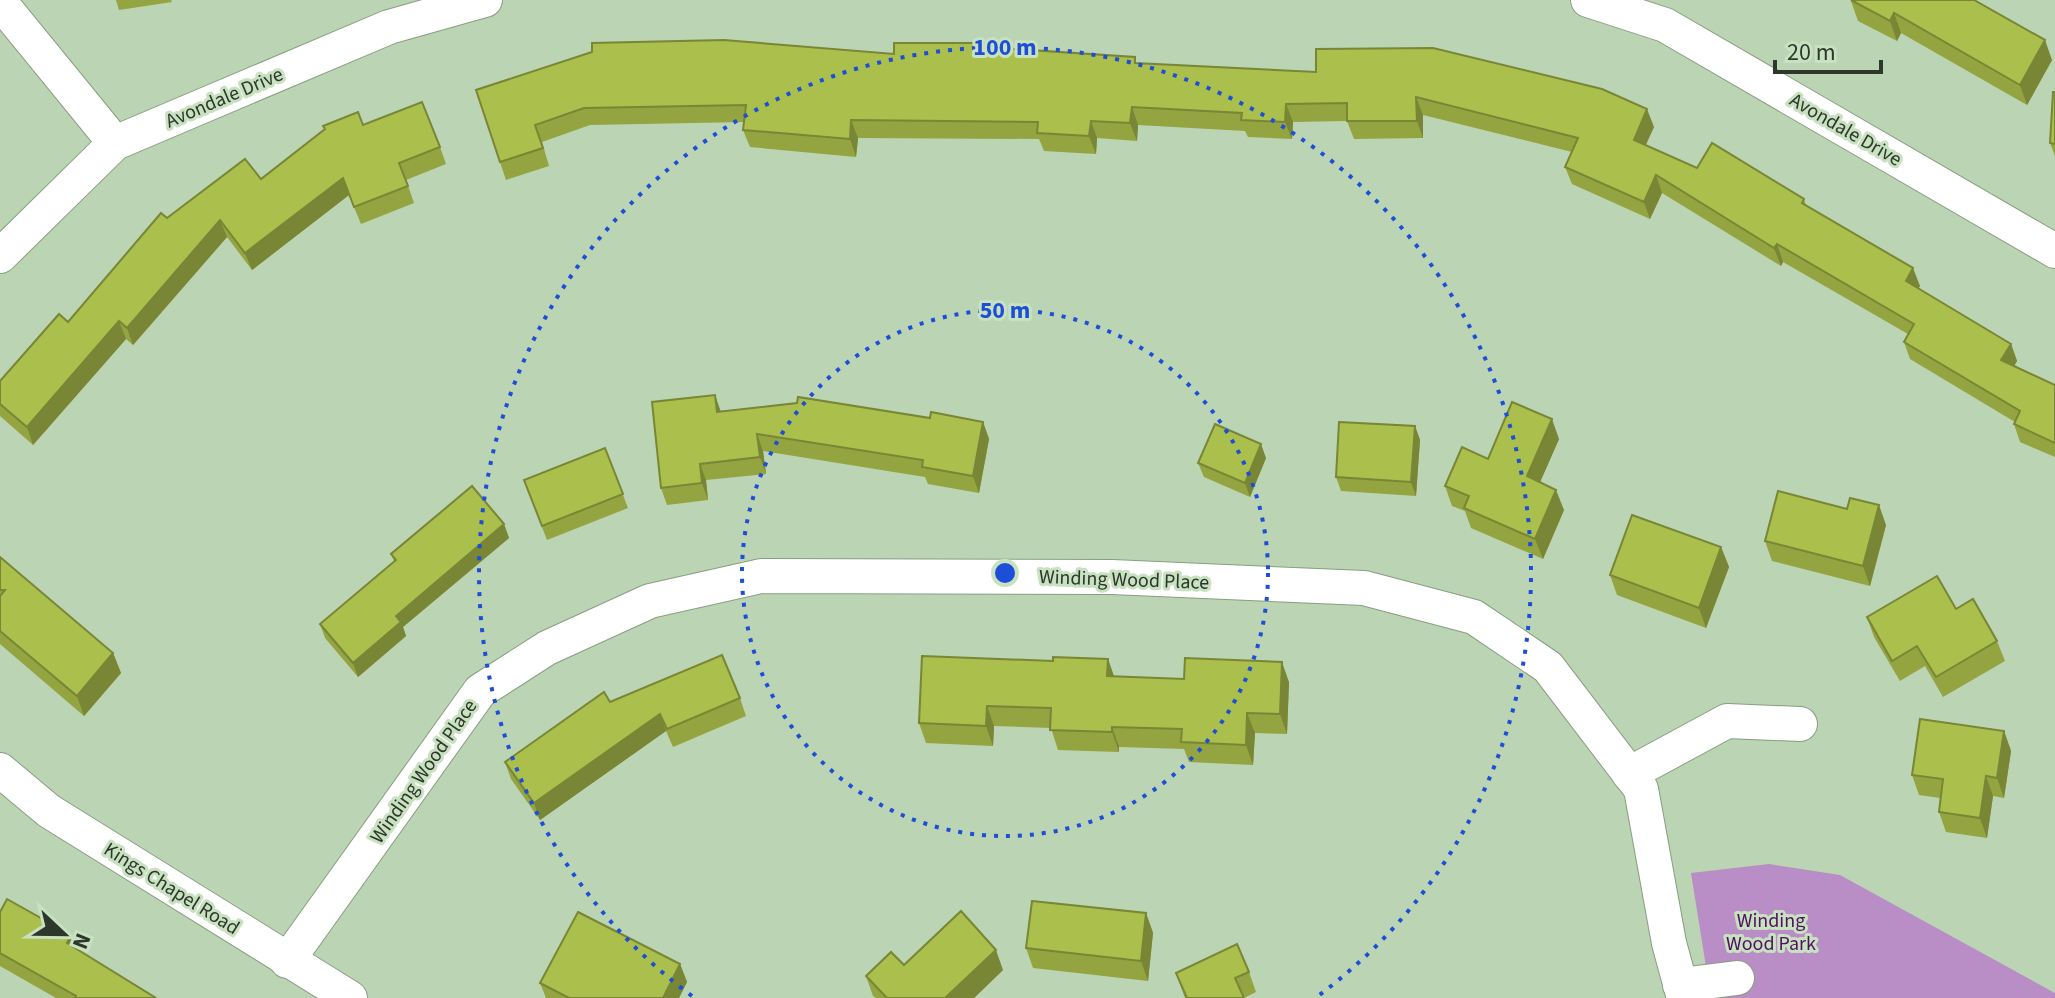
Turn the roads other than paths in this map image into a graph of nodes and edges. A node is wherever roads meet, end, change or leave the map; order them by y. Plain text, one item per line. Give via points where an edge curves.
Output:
1 (485, 0) edge
2 (1588, 0) edge
3 (0, 2) edge
4 (115, 143) junction
5 (2055, 251) edge
6 (0, 256) edge
7 (1800, 724) dead end
8 (0, 770) edge
9 (1629, 774) junction
10 (287, 961) junction
11 (1737, 978) dead end
12 (1682, 991) edge
13 (350, 998) edge

1 - 4 street, Avondale Drive via 389,27
2 - 5 street, Avondale Drive via 1665,25
3 - 4 street
4 - 6 street, Avondale Drive
7 - 9 street via 1727,721
8 - 10 street, Kings Chapel Road via 49,811
9 - 10 street, Winding Wood Place via 1548,667 1474,617 1364,588 1112,577 761,576 650,601 547,648 480,691
9 - 12 street, Winding Wood Place via 1641,789
10 - 13 street, Kings Chapel Road
11 - 12 street

